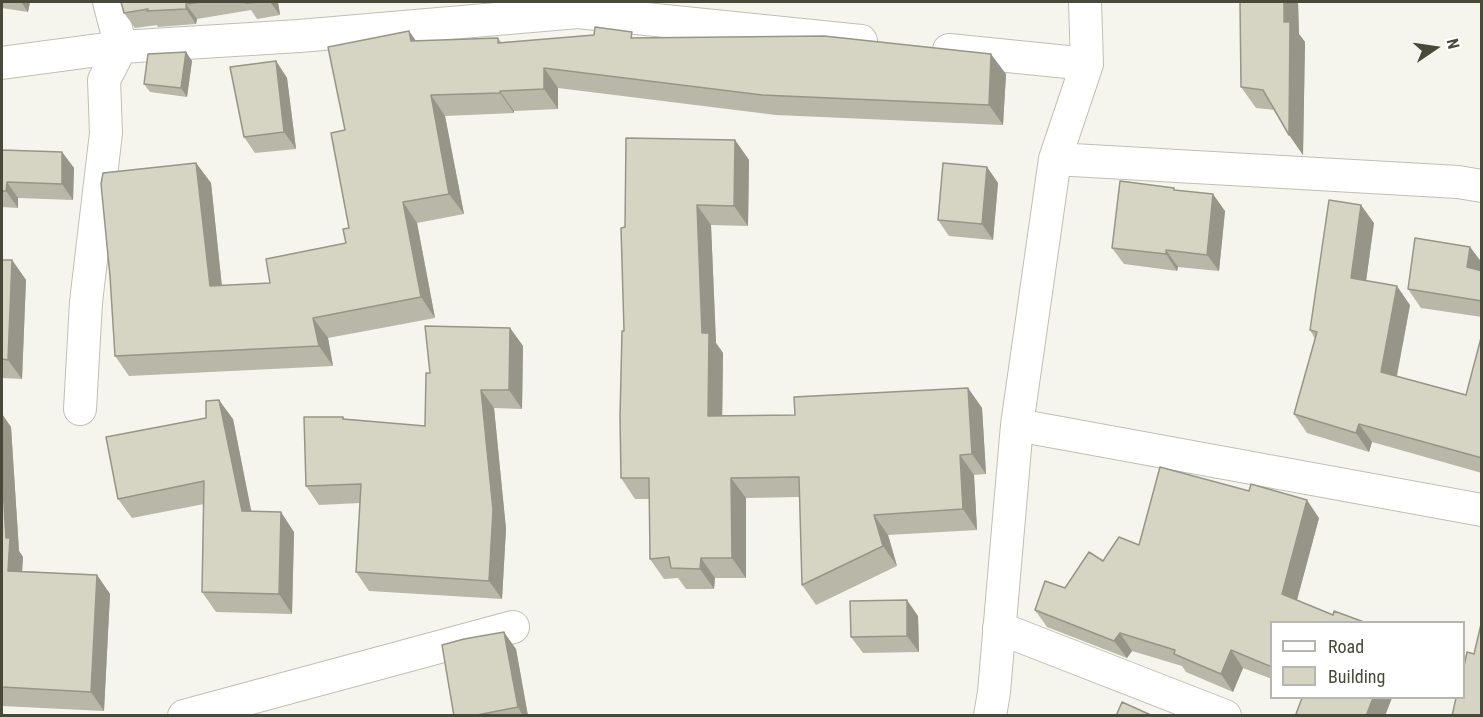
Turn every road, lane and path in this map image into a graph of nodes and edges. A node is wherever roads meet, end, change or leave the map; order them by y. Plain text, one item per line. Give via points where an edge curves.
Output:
1 (109, 2) edge
2 (1085, 2) edge
3 (886, 44) edge
4 (121, 47) junction
5 (921, 47) edge
6 (2, 63) edge
7 (1087, 64) junction
8 (1055, 159) junction
9 (1482, 186) edge
10 (80, 409) dead end
11 (1017, 425) junction
12 (1482, 510) edge
13 (513, 627) dead end
14 (999, 628) junction
15 (184, 716) edge
16 (990, 716) edge
17 (1225, 716) edge

1 - 4 street
2 - 7 street
3 - 4 street via 578,12
4 - 6 street
4 - 10 street via 104,80 106,133 86,302
5 - 7 street
7 - 8 street
8 - 9 street
8 - 11 street
11 - 12 street
11 - 14 street
13 - 15 street
14 - 16 street
14 - 17 street

